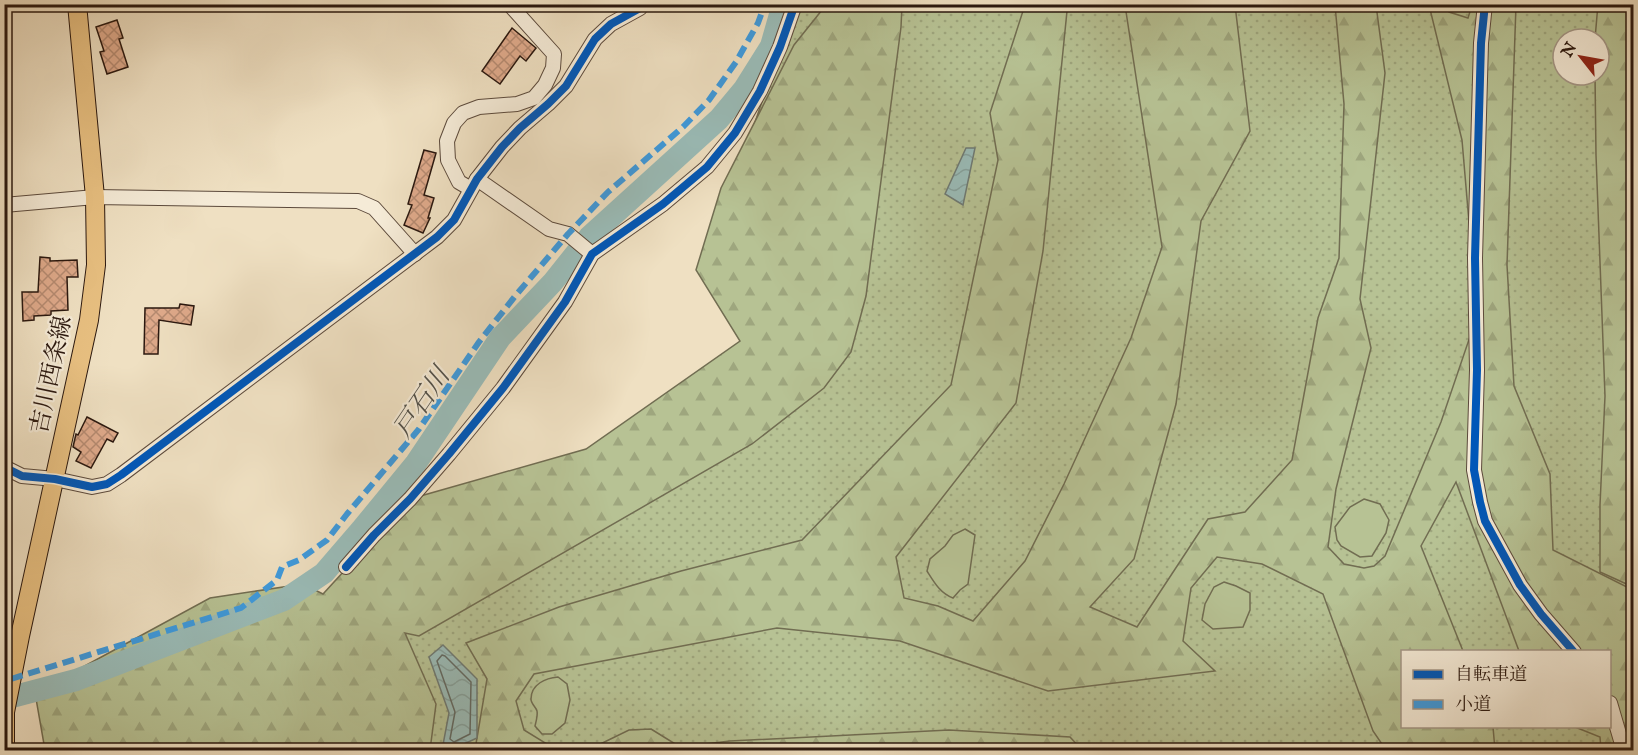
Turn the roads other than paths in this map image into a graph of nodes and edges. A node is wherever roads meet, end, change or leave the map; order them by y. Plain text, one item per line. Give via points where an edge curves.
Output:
1 (77, 4) edge
2 (509, 4) edge
3 (642, 4) edge
4 (795, 4) edge
5 (1485, 4) edge
6 (474, 184) junction
7 (95, 196) junction
8 (4, 205) edge
9 (415, 254) junction
10 (592, 254) junction
11 (4, 467) edge
12 (55, 479) junction
13 (346, 567) dead end
14 (1573, 650) edge
15 (1611, 706) edge
16 (5, 712) edge
17 (5, 750) edge
18 (1622, 750) edge

1 - 7 main road, 吉川西条線
2 - 6 street via 554,54 554,68 534,98 517,104 479,107 463,113 454,123 447,141 448,160 459,182
3 - 6 street via 595,39 566,86 502,147
4 - 10 street via 760,91 735,133 707,166 663,204
5 - 14 street via 1475,258 1474,470 1485,520 1520,585
6 - 9 street via 454,220
6 - 10 street via 549,230 568,234
7 - 8 street
7 - 9 street via 358,201 374,208
7 - 12 main road, 吉川西条線 via 96,265 89,321
9 - 12 street via 107,484 92,487
10 - 13 street via 566,302 503,388 450,454
11 - 12 street via 22,476
12 - 16 main road, 吉川西条線
15 - 18 street
16 - 17 main road, 吉川西条線

